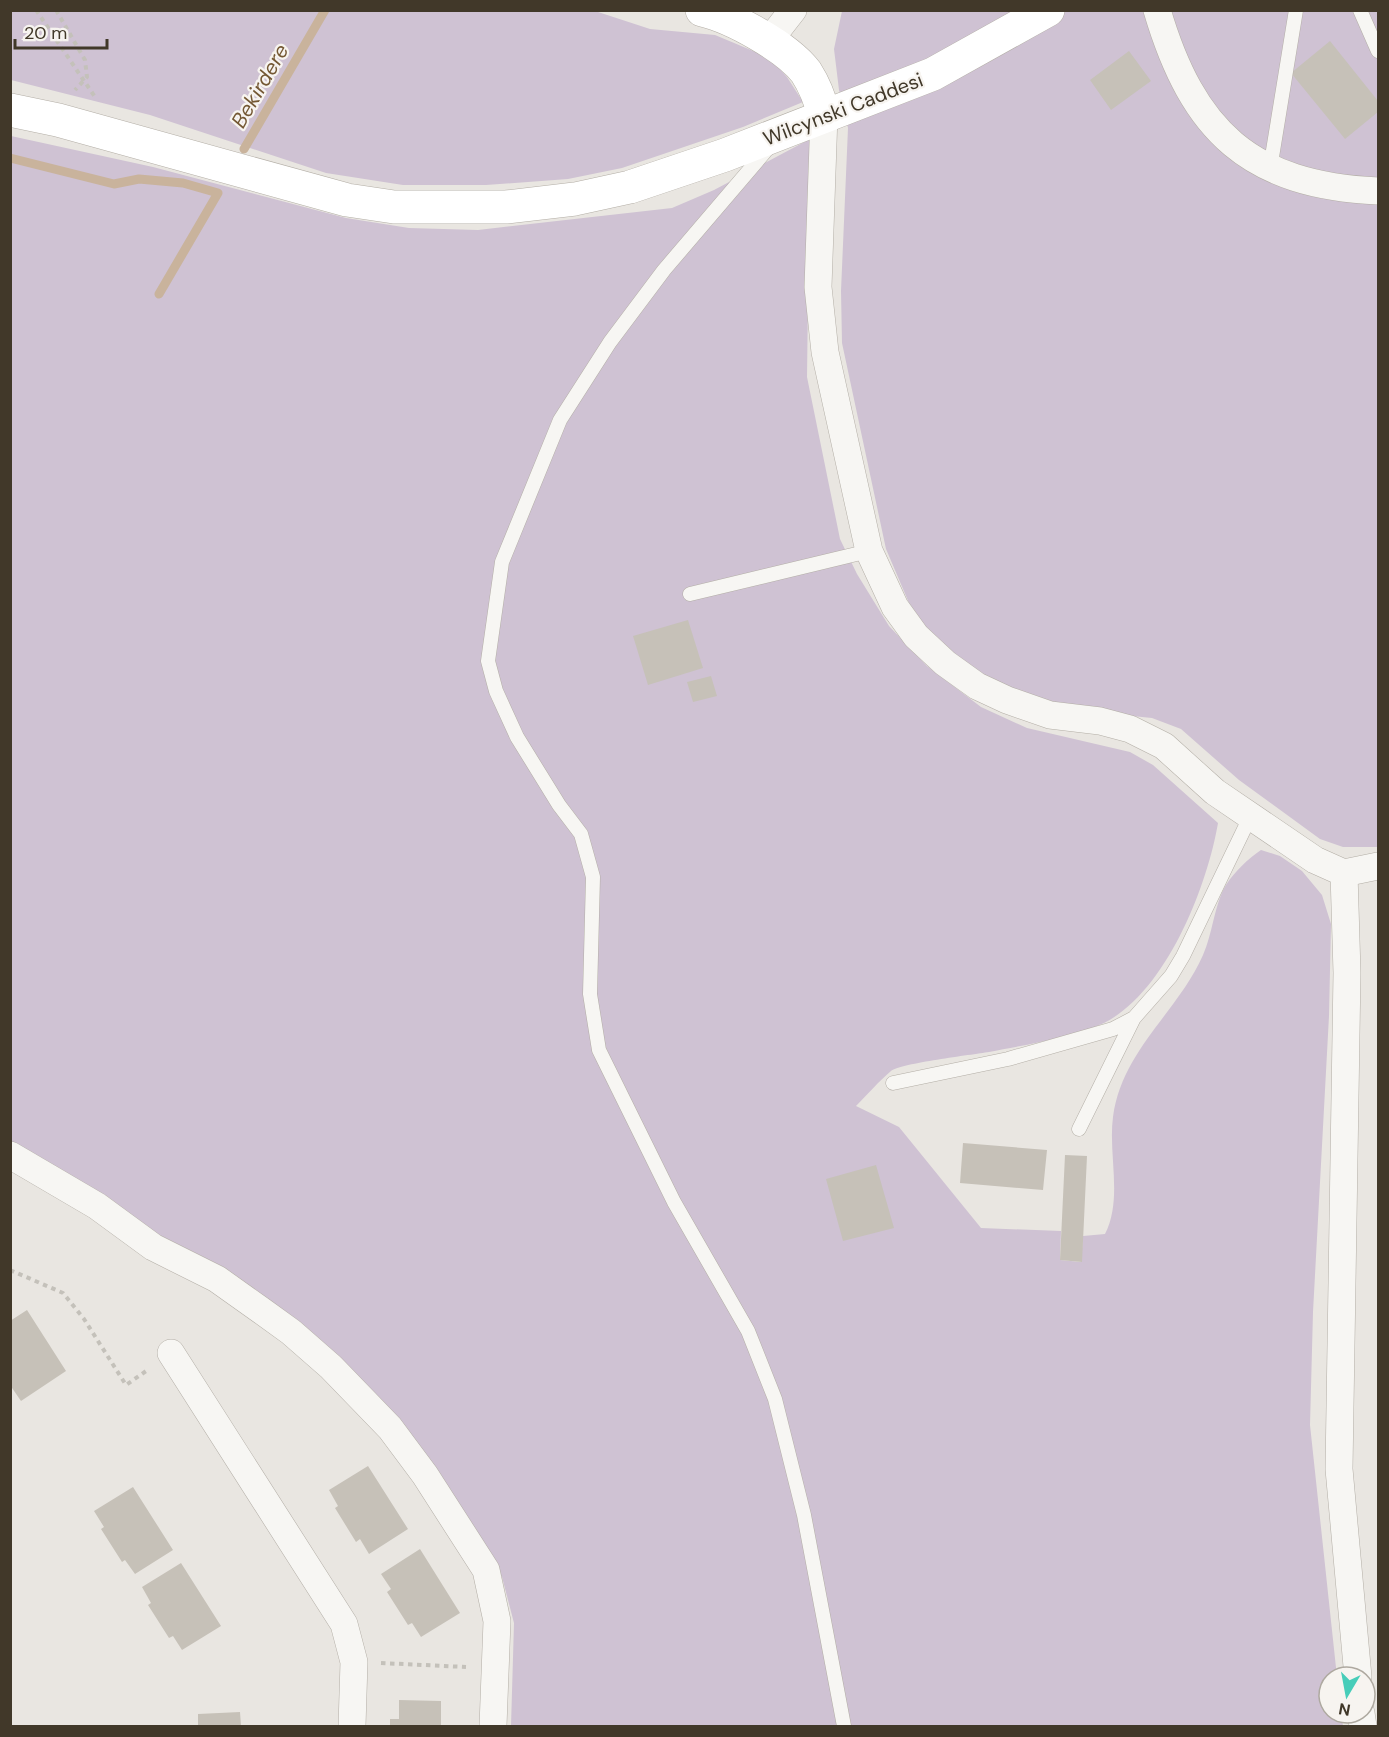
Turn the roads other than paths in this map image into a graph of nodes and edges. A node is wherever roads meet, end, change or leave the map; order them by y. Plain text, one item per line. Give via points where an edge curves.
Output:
1 (702, 10) edge
2 (793, 10) edge
3 (1048, 10) edge
4 (1157, 10) edge
5 (1296, 10) edge
6 (1360, 10) edge
7 (768, 42) junction
8 (1378, 51) edge
9 (10, 110) edge
10 (824, 115) junction
11 (782, 132) junction
12 (1270, 170) junction
13 (1378, 191) edge
14 (869, 551) junction
15 (690, 594) dead end
16 (1250, 817) junction
17 (1378, 866) edge
18 (1344, 873) junction
19 (1134, 1018) junction
20 (893, 1083) dead end
21 (1079, 1129) dead end
22 (10, 1155) edge
23 (171, 1353) road end
24 (1357, 1665) edge
25 (352, 1726) edge
26 (493, 1726) edge
27 (844, 1726) edge

1 - 7 main road via 736,20
2 - 7 street
3 - 10 main road, Wilcynski Caddesi via 933,74
4 - 12 street via 1185,85 1207,119 1232,145
5 - 12 lane
6 - 8 lane
7 - 10 main road via 804,70 818,91
9 - 11 main road, Wilcynski Caddesi via 336,197 394,207 506,207 575,199 630,187
10 - 11 main road, Wilcynski Caddesi
10 - 14 street via 819,319
11 - 27 lane via 664,270 610,342 560,420 502,562 488,661 496,691 517,737 581,834 593,877 590,994 599,1050 674,1202 748,1331 775,1399 804,1515
12 - 13 street via 1343,189
14 - 15 lane
14 - 16 street via 894,607 915,636 977,686 1050,715 1130,729 1164,746 1215,792
16 - 18 street via 1315,860
16 - 19 lane via 1184,956
17 - 18 street
18 - 24 street via 1347,973 1339,1469
19 - 20 lane via 1094,1037
19 - 21 lane
22 - 26 street via 97,1206 153,1247 217,1279 262,1311 331,1367 390,1428 486,1570 497,1621
23 - 25 street via 344,1624 354,1662

